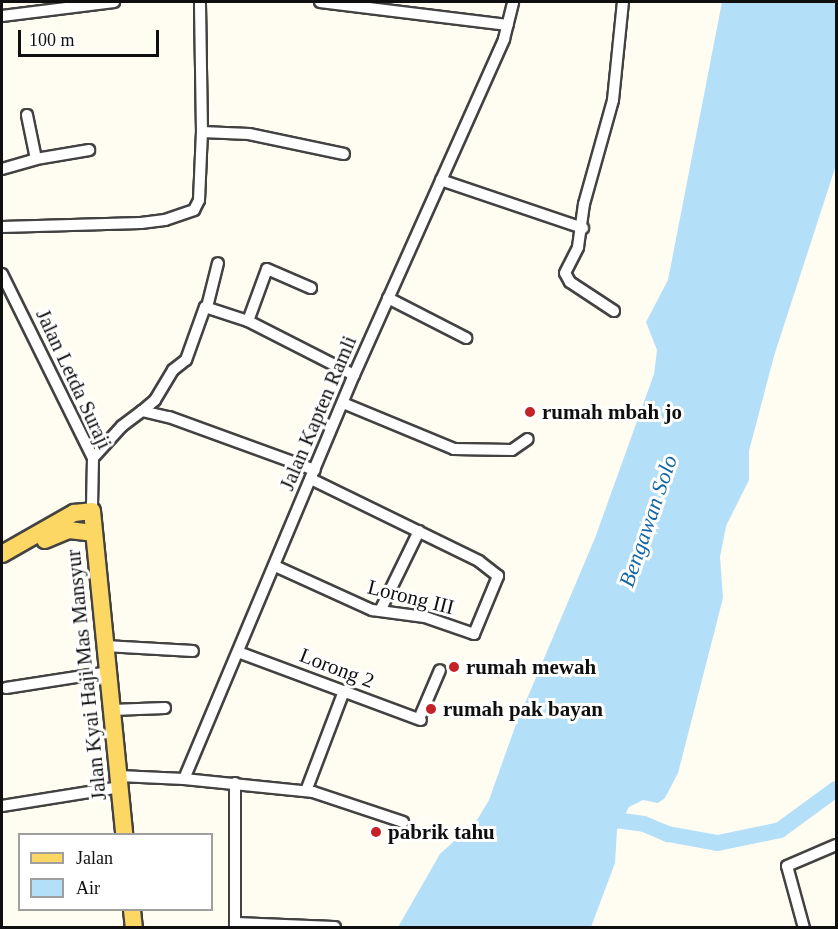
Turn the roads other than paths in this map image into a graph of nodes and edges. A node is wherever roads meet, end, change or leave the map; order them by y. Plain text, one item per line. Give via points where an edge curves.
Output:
1 (111, 2) edge
2 (200, 2) edge
3 (320, 2) edge
4 (513, 2) edge
5 (623, 2) edge
6 (2, 16) edge
7 (508, 25) junction
8 (27, 114) dead end
9 (202, 132) junction
10 (89, 150) dead end
11 (344, 154) dead end
12 (36, 159) junction
13 (2, 169) edge
14 (441, 180) junction
15 (2, 227) edge
16 (583, 228) junction
17 (218, 263) dead end
18 (2, 274) edge
19 (311, 288) dead end
20 (388, 298) junction
21 (207, 307) junction
22 (614, 311) dead end
23 (248, 321) junction
24 (466, 338) dead end
25 (354, 375) junction
26 (343, 403) junction
27 (142, 411) junction
28 (528, 439) dead end
29 (91, 455) junction
30 (313, 475) junction
31 (92, 508) junction
32 (70, 524) junction
33 (419, 531) junction
34 (93, 533) junction
35 (2, 554) edge
36 (2, 564) edge
37 (275, 566) junction
38 (380, 612) junction
39 (105, 646) junction
40 (194, 651) dead end
41 (238, 652) junction
42 (440, 670) dead end
43 (108, 672) junction
44 (6, 688) dead end
45 (344, 691) junction
46 (165, 708) dead end
47 (112, 710) junction
48 (184, 779) junction
49 (119, 781) junction
50 (235, 783) junction
51 (306, 791) junction
52 (2, 806) edge
53 (403, 822) dead end
54 (124, 833) edge
55 (837, 845) edge
56 (132, 911) edge
57 (235, 925) edge
58 (134, 927) edge
59 (335, 927) edge
60 (804, 927) edge

1 - 6 street
2 - 9 street
3 - 7 street
4 - 7 street, Jalan Kapten Ramli
5 - 16 street via 613,100 584,204
7 - 14 street, Jalan Kapten Ramli
8 - 12 street
9 - 11 street via 249,134
9 - 15 street via 199,200 188,213 165,220 110,225
10 - 12 street
12 - 13 street
14 - 16 street
14 - 20 street, Jalan Kapten Ramli
16 - 22 street via 575,258 565,273 570,282
17 - 21 street
18 - 29 street, Jalan Letda Suraji
19 - 23 street via 267,269
20 - 24 street
20 - 25 street, Jalan Kapten Ramli
21 - 23 street
21 - 27 street via 201,311 186,360 173,370 155,400
23 - 25 street
25 - 26 street, Jalan Kapten Ramli
26 - 28 street via 454,449 512,450
26 - 30 street, Jalan Kapten Ramli
27 - 29 street
27 - 30 street via 169,417
29 - 31 street, Jalan Letda Suraji
30 - 33 street
30 - 37 street, Jalan Kapten Ramli
31 - 32 main road
31 - 34 main road, Jalan Kyai Haji Mas Mansyur
32 - 34 main road
32 - 35 main road
32 - 36 main road
33 - 38 street
33 - 38 street, Lorong III via 479,561 498,576 474,634 425,617
34 - 39 main road, Jalan Kyai Haji Mas Mansyur
37 - 38 street, Lorong III
37 - 41 street, Jalan Kapten Ramli
39 - 40 street
39 - 43 main road, Jalan Kyai Haji Mas Mansyur
41 - 45 street, Lorong 2
41 - 48 street, Jalan Kapten Ramli
42 - 45 street, Lorong 2 via 420,720
43 - 44 street
43 - 47 main road, Jalan Kyai Haji Mas Mansyur
45 - 51 street
46 - 47 street
47 - 49 main road, Jalan Kyai Haji Mas Mansyur
48 - 49 street
48 - 50 street
49 - 52 street
49 - 54 main road, Jalan Kyai Haji Mas Mansyur
50 - 51 street
50 - 57 street
51 - 53 street
55 - 60 street via 787,866
56 - 58 main road
57 - 59 street

